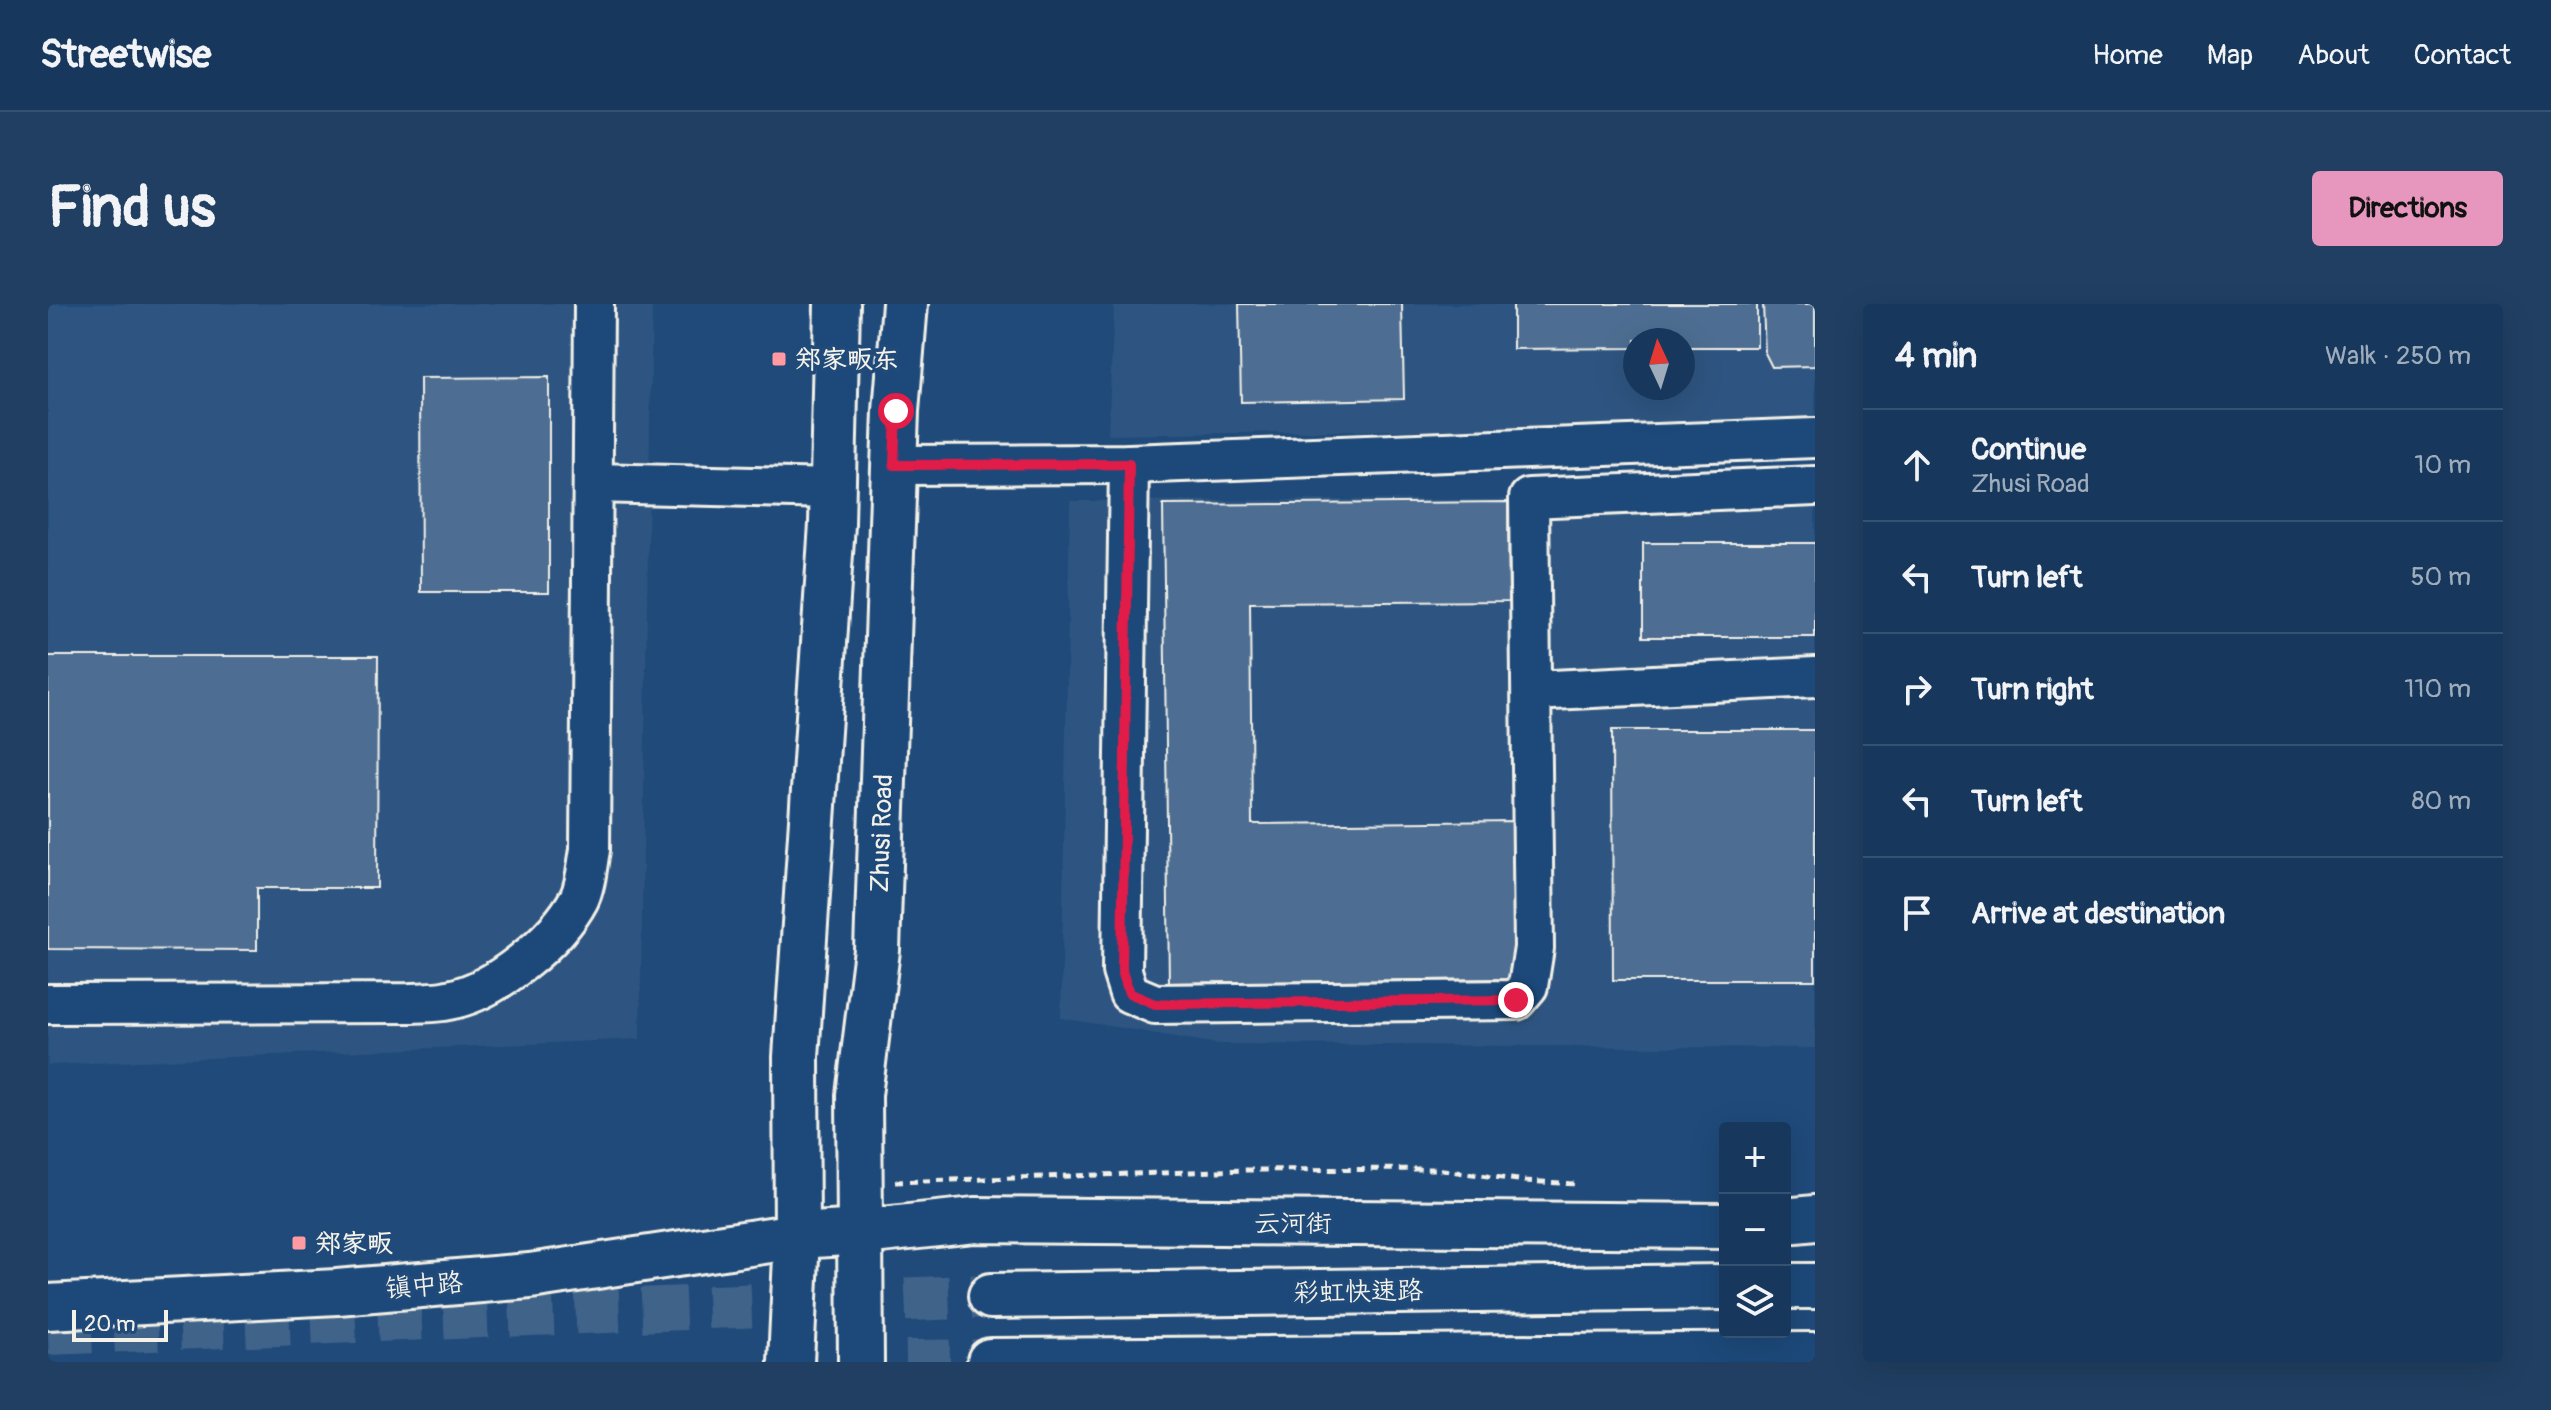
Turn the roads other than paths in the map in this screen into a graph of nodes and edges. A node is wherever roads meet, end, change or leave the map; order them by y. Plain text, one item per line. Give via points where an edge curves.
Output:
1 (594, 304) edge
2 (837, 304) edge
3 (905, 304) edge
4 (1815, 438) edge
5 (1129, 464) junction
6 (894, 465) junction
7 (594, 483) junction
8 (1815, 486) edge
9 (833, 489) junction
10 (1815, 677) edge
11 (1532, 691) junction
12 (48, 1004) edge
13 (1815, 1218) edge
14 (1791, 1223) edge
15 (1791, 1225) edge
16 (1719, 1226) edge
17 (1815, 1227) edge
18 (862, 1232) junction
19 (797, 1236) junction
20 (1791, 1286) edge
21 (1815, 1286) edge
22 (1719, 1287) edge
23 (991, 1296) tunnel mouth
24 (48, 1307) edge
25 (1815, 1355) edge
26 (990, 1361) edge
27 (791, 1362) edge
28 (861, 1362) edge

1 - 7 lane
2 - 9 main road
3 - 6 main road, Zhusi Road
4 - 5 lane
5 - 6 lane
5 - 11 lane via 1122,971 1129,993 1155,1004 1516,1000 1528,986 1534,948
6 - 18 main road, Zhusi Road via 877,950 859,1095
7 - 9 lane
7 - 12 lane via 590,850 580,897 524,962 485,987 450,1000
8 - 11 lane via 1529,498
9 - 19 main road via 796,1057
10 - 11 lane
13 - 14 main road
15 - 17 main road
16 - 18 main road, 云河街 via 975,1220
18 - 19 main road, 云河街
18 - 28 main road, Zhusi Road
19 - 24 main road, 镇中路 via 530,1276
19 - 27 main road
20 - 21 main road
22 - 23 main road, 彩虹快速路
25 - 26 main road

